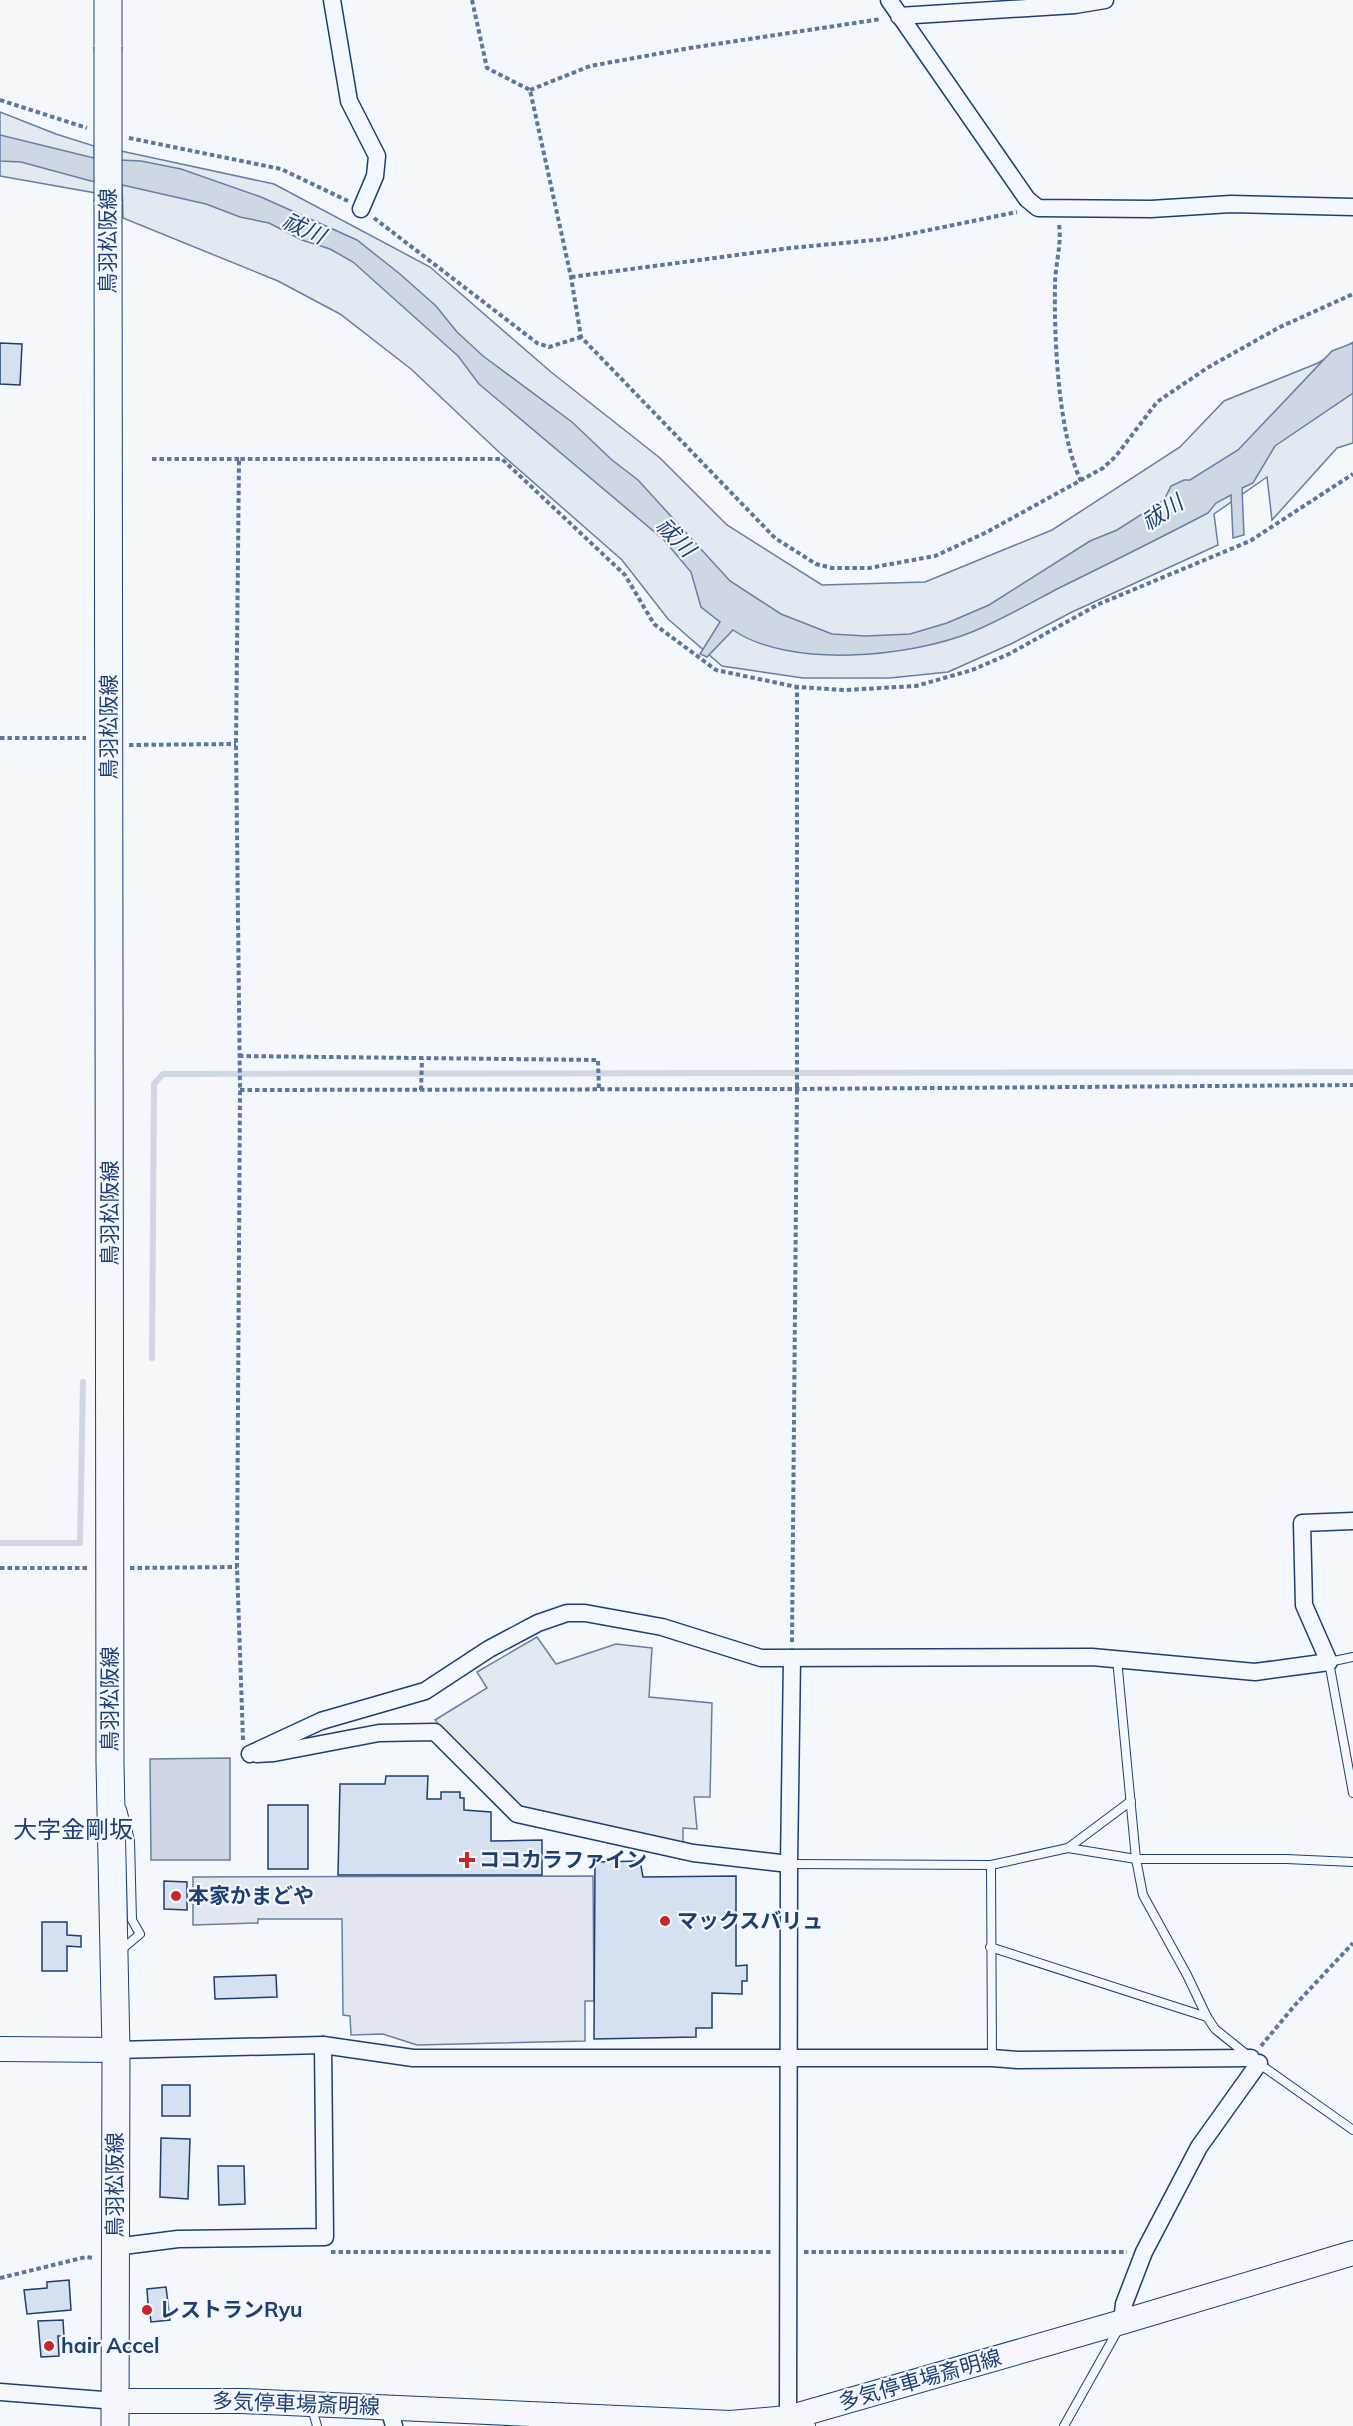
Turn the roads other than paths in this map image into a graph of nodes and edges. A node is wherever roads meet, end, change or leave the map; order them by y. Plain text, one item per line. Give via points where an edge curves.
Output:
1 (108, 0) edge
2 (332, 0) edge
3 (889, 0) edge
4 (1105, 0) edge
5 (899, 16) junction
6 (1353, 207) edge
7 (361, 209) road end
8 (1353, 1521) edge
9 (1353, 1657) edge
10 (792, 1658) junction
11 (1117, 1659) junction
12 (1329, 1662) junction
13 (1353, 1793) edge
14 (1131, 1801) junction
15 (1068, 1848) junction
16 (1136, 1858) junction
17 (1353, 1862) edge
18 (789, 1863) junction
19 (991, 1865) junction
20 (990, 1947) junction
21 (1207, 2017) junction
22 (323, 2045) junction
23 (0, 2049) edge
24 (116, 2050) junction
25 (992, 2058) junction
26 (788, 2059) junction
27 (1255, 2061) junction
28 (1353, 2130) edge
29 (1353, 2253) edge
30 (115, 2254) junction
31 (1122, 2322) junction
32 (0, 2392) edge
33 (115, 2413) edge
34 (314, 2415) edge
35 (392, 2417) edge
36 (788, 2418) junction
37 (757, 2423) edge
38 (811, 2426) edge
39 (1065, 2426) edge

1 - 24 main road, 鳥羽松阪線, bridge via 110,1763
2 - 7 street via 348,101 376,156 375,176
3 - 5 street
4 - 5 street
5 - 6 street via 1027,199 1042,209 1231,204
8 - 12 street via 1302,1523 1304,1605
9 - 12 lane
10 - 11 street
10 - 18 street
10 - 18 street via 762,1658 662,1627 567,1613 538,1623 489,1649 425,1690 321,1721 250,1755 274,1754 379,1733 435,1732 517,1814 693,1853
11 - 12 street via 1255,1672
11 - 14 lane
12 - 13 lane
14 - 15 lane
14 - 16 lane
15 - 16 lane
15 - 19 lane
16 - 17 lane
16 - 21 lane via 1143,1895
18 - 19 lane
18 - 26 street
19 - 20 lane
20 - 21 lane
20 - 25 lane
21 - 27 lane via 1215,2029
22 - 24 street
22 - 26 street via 413,2058
22 - 30 street via 325,2237 178,2240
23 - 24 main road
24 - 30 main road, 鳥羽松阪線
25 - 26 street
25 - 27 street
26 - 36 street
27 - 28 lane
27 - 31 street via 1199,2147 1144,2252 1124,2304
29 - 31 main road, 多気停車場斎明線
30 - 33 main road, 鳥羽松阪線
31 - 36 main road, 多気停車場斎明線
31 - 39 lane
32 - 33 street
33 - 34 main road, 多気停車場斎明線 via 242,2401
34 - 35 main road, 多気停車場斎明線
35 - 37 main road, 多気停車場斎明線
36 - 37 main road, 多気停車場斎明線
36 - 38 lane

